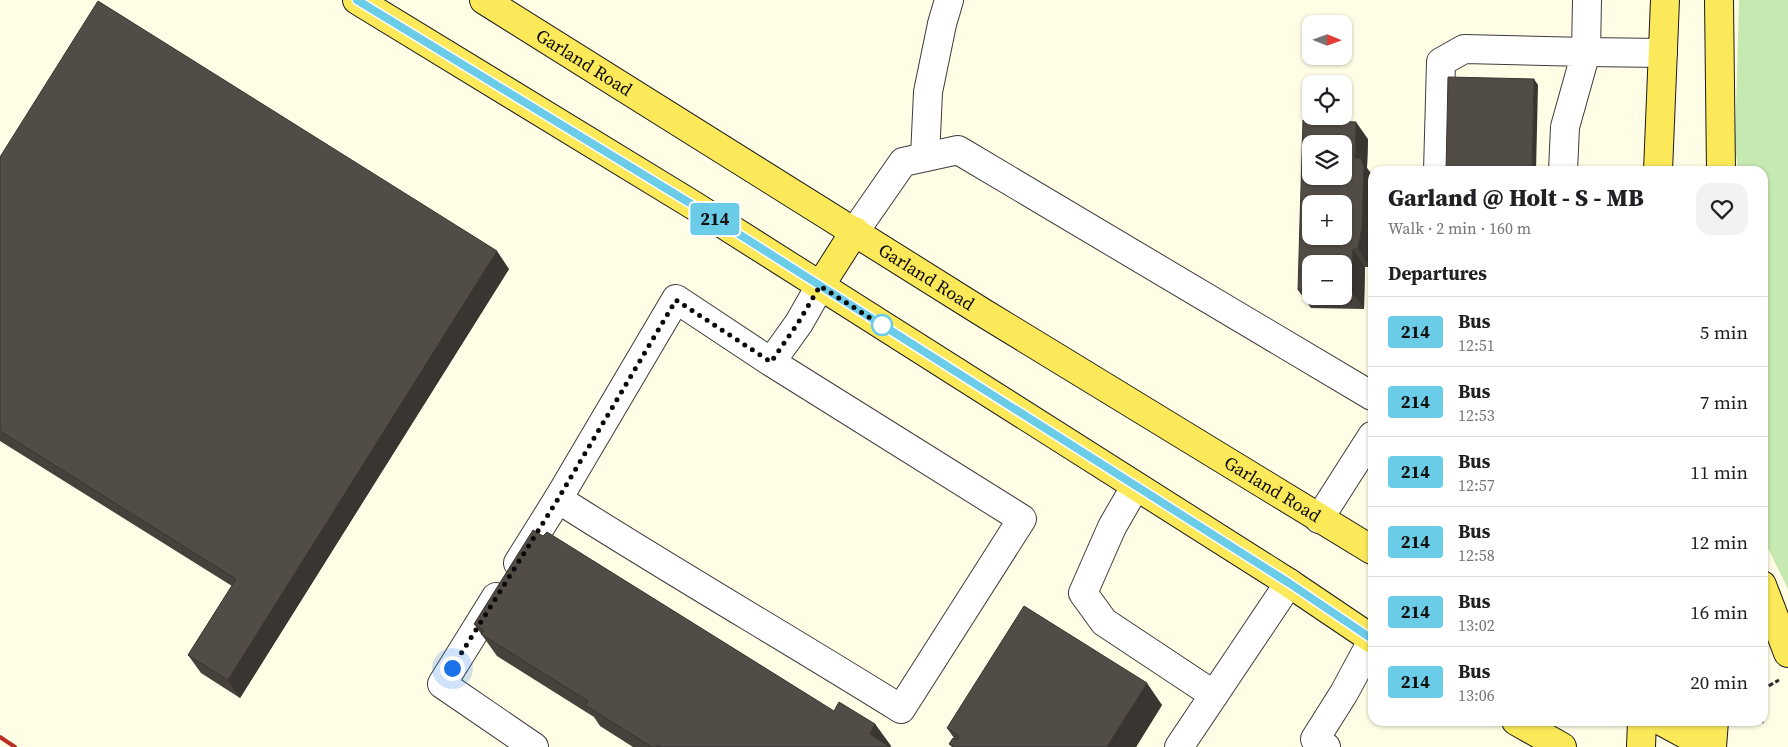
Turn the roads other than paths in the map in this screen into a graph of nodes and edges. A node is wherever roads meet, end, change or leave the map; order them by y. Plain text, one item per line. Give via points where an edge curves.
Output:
1 (357, 0) edge
2 (484, 0) edge
3 (949, 0) edge
4 (1587, 0) edge
5 (1664, 0) edge
6 (1719, 0) edge
7 (1586, 52) junction
8 (1663, 53) junction
9 (925, 157) junction
10 (1438, 166) edge
11 (1563, 166) edge
12 (1658, 166) edge
13 (1721, 166) edge
14 (855, 231) junction
15 (820, 286) junction
16 (771, 362) junction
17 (1368, 394) edge
18 (1368, 442) edge
19 (1135, 487) junction
20 (558, 499) junction
21 (1320, 519) junction
22 (1368, 548) edge
23 (1289, 583) junction
24 (1768, 605) edge
25 (1368, 637) edge
26 (1368, 648) edge
27 (1786, 666) edge
28 (1214, 695) junction
29 (1525, 726) edge
30 (1642, 726) edge
31 (1670, 726) edge
32 (1713, 726) edge
33 (534, 747) edge
34 (1180, 747) edge
35 (1326, 747) edge
36 (1562, 747) edge
37 (1641, 747) edge
38 (1710, 747) edge

1 - 15 main road
2 - 14 main road, Garland Road
3 - 9 street via 928,92
4 - 7 street
5 - 8 main road
6 - 13 main road
7 - 8 street
7 - 10 street via 1464,49 1441,62
7 - 11 street via 1564,127
8 - 12 main road
9 - 14 street via 903,162
9 - 17 street via 958,150
14 - 15 main road
14 - 21 main road, Garland Road
15 - 16 street
15 - 19 main road
16 - 20 street via 676,300
16 - 20 street via 1022,519 901,709
18 - 21 street
19 - 23 main road
19 - 28 street via 1112,527 1084,593 1104,622
20 - 33 street via 442,684
21 - 22 main road, Garland Road
23 - 25 main road
23 - 28 street
24 - 27 main road
26 - 35 street via 1315,739
28 - 34 street
29 - 36 main road
30 - 37 main road
31 - 38 main road
32 - 38 main road

